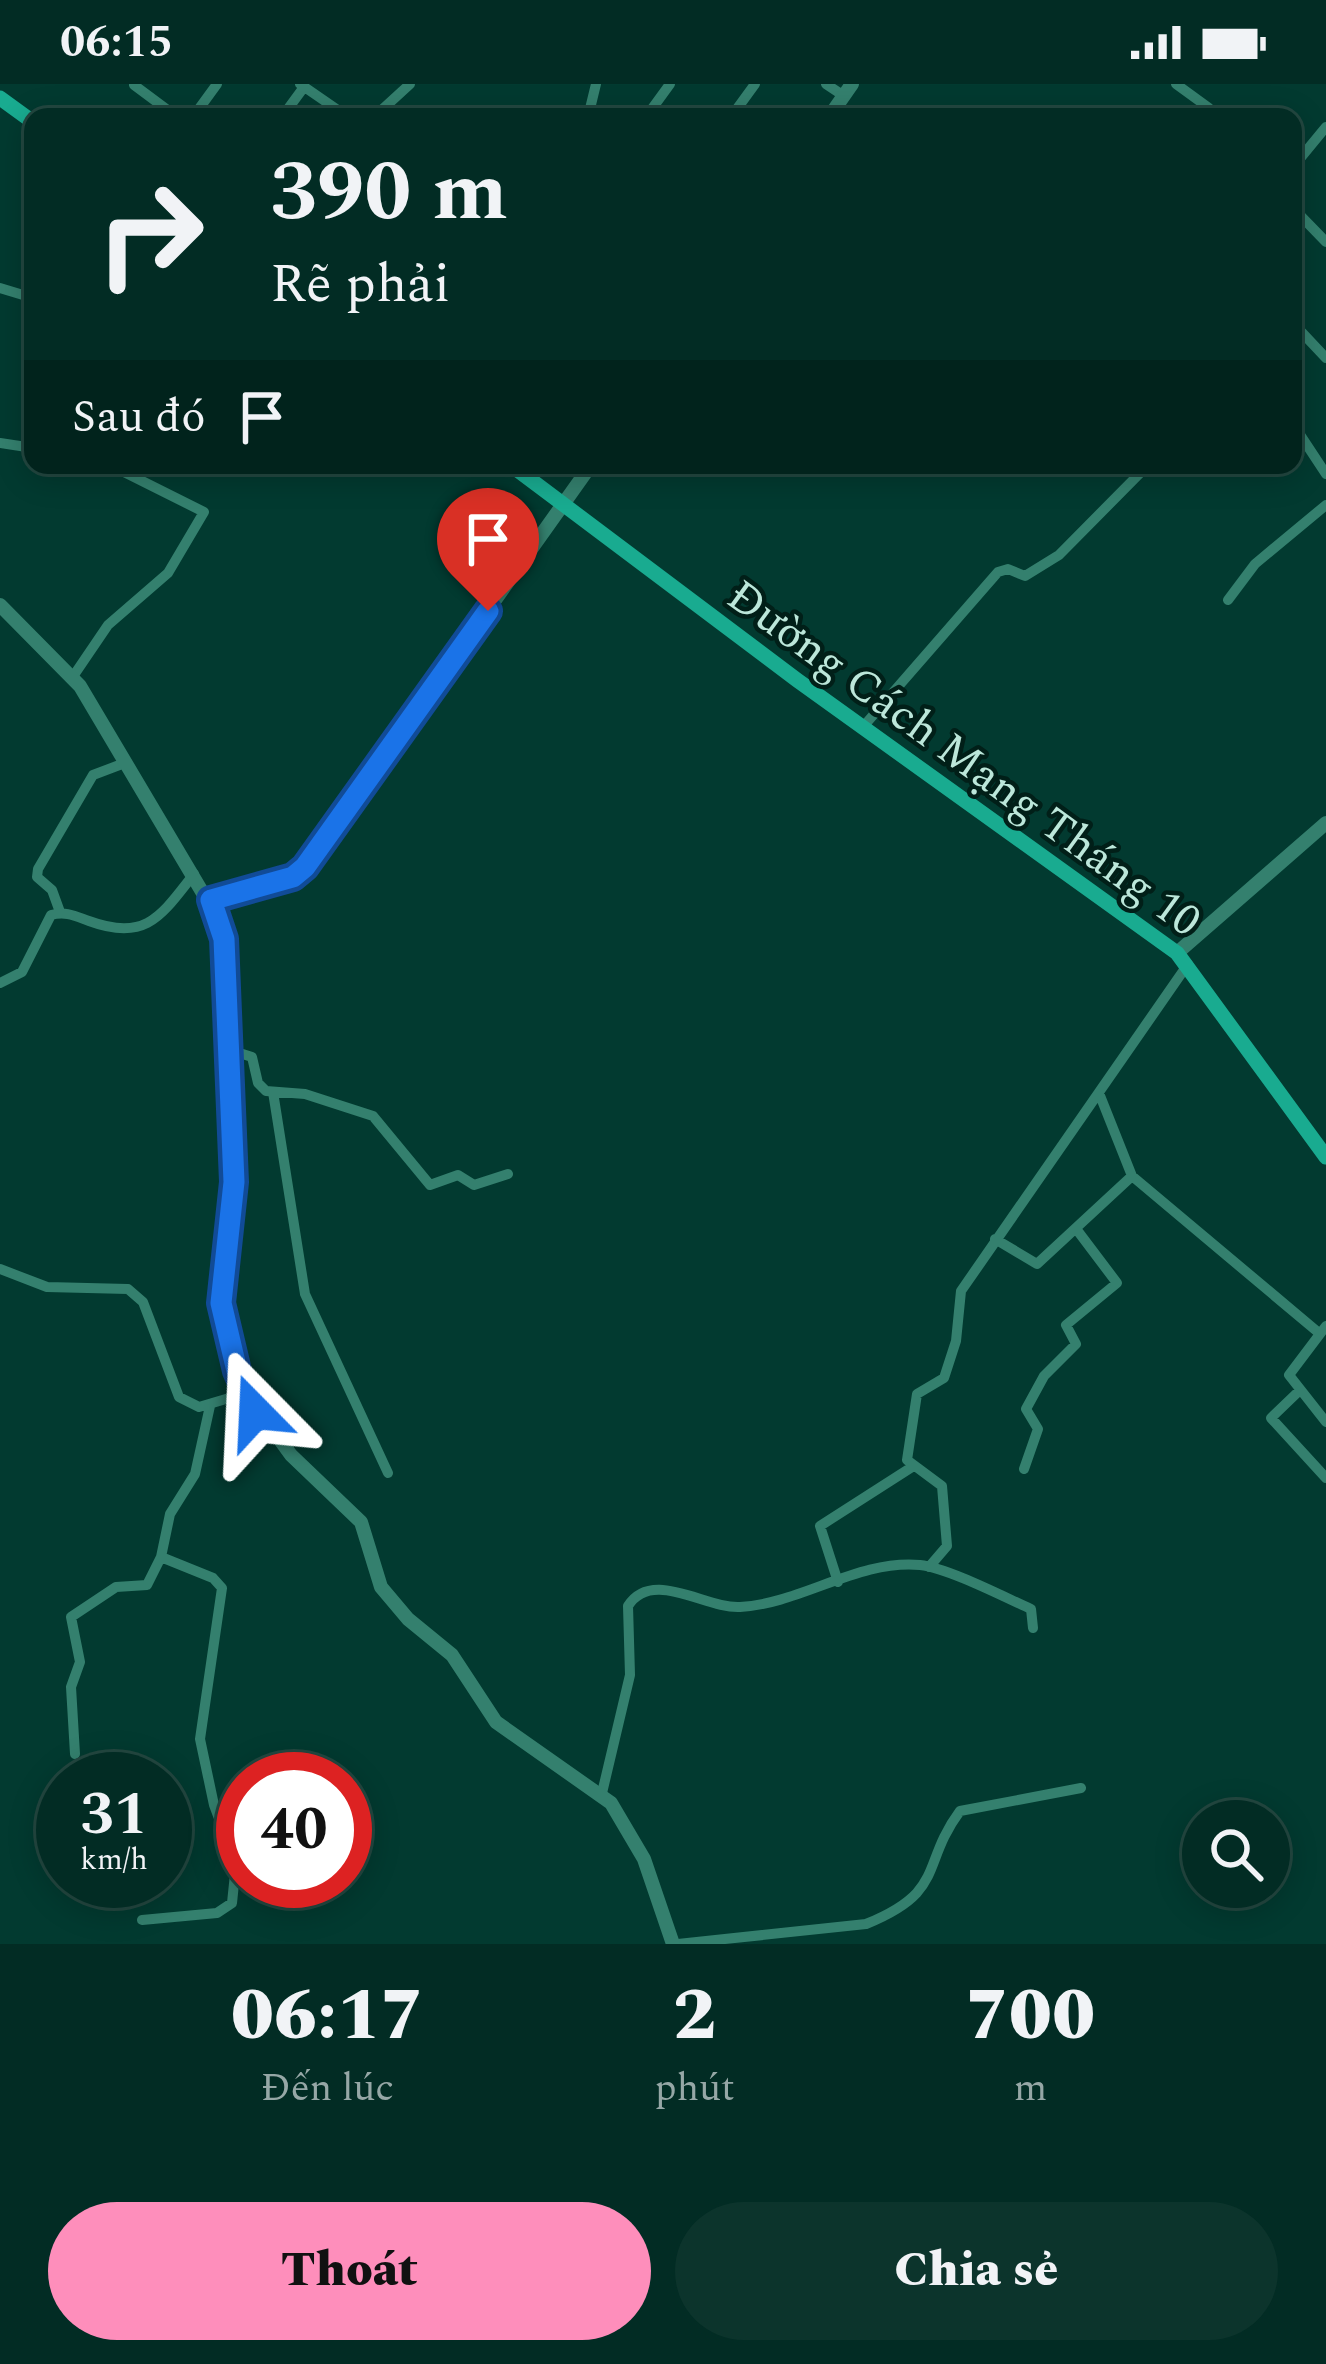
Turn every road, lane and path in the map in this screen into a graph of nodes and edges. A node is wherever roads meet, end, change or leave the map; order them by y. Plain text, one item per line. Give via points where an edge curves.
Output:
1 (410, 84) edge
2 (826, 84) edge
3 (1176, 84) edge
4 (134, 85) edge
5 (302, 86) edge
6 (848, 90) edge
7 (165, 108) edge
8 (335, 108) edge
9 (384, 108) edge
10 (1209, 108) edge
11 (1326, 127) edge
12 (1302, 156) edge
13 (1302, 217) edge
14 (1326, 242) edge
15 (1302, 333) edge
16 (1326, 358) edge
17 (1302, 438) edge
18 (128, 474) edge
19 (524, 474) edge
20 (585, 474) edge
21 (1139, 474) edge
22 (1326, 474) edge
23 (564, 503) junction
24 (1326, 505) edge
25 (1228, 600) dead end
26 (0, 605) edge
27 (72, 678) junction
28 (862, 728) junction
29 (122, 764) junction
30 (1326, 823) edge
31 (194, 874) junction
32 (211, 900) junction
33 (60, 912) junction
34 (1183, 958) junction
35 (0, 983) edge
36 (230, 1050) junction
37 (273, 1093) junction
38 (1099, 1093) junction
39 (1326, 1156) edge
40 (508, 1174) dead end
41 (1132, 1176) junction
42 (1076, 1230) junction
43 (995, 1239) junction
44 (0, 1269) edge
45 (1323, 1329) edge
46 (1298, 1392) junction
47 (246, 1394) junction
48 (210, 1406) junction
49 (1326, 1422) edge
50 (912, 1467) junction
51 (1024, 1468) dead end
52 (388, 1473) dead end
53 (1326, 1478) edge
54 (160, 1557) junction
55 (929, 1568) junction
56 (838, 1582) junction
57 (1034, 1628) dead end
58 (75, 1752) edge
59 (1081, 1788) dead end
60 (602, 1793) junction
61 (142, 1920) dead end
62 (760, 1940) edge
63 (675, 1944) edge

1 - 9 street
2 - 6 street
3 - 10 street
4 - 7 street
5 - 8 street
11 - 12 street
13 - 14 street
15 - 16 street
17 - 22 street
18 - 27 street via 204,512 168,573 107,625
19 - 23 main road, Đường Cách Mạng Tháng 10
20 - 23 street
21 - 28 street via 1050,562 1024,576 998,572
23 - 28 main road, Đường Cách Mạng Tháng 10
23 - 32 street via 305,867
24 - 25 street via 1255,564
26 - 27 street
27 - 29 street
28 - 34 main road, Đường Cách Mạng Tháng 10
29 - 31 street
29 - 33 street via 93,775 38,869
30 - 34 street
31 - 32 street
31 - 33 street via 146,927 110,929
32 - 36 street via 224,939
33 - 35 street via 45,922 17,978
34 - 38 street
34 - 39 main road, Đường Cách Mạng Tháng 10
36 - 37 street via 252,1057 258,1083
36 - 47 street via 234,1182 221,1303
37 - 40 street via 305,1094 373,1116 430,1185 460,1174 474,1184
37 - 52 street via 305,1294
38 - 41 street
38 - 43 street
41 - 42 street
41 - 45 street
42 - 43 street via 1037,1264
42 - 51 street via 1117,1283 1068,1323 1076,1344 1026,1408 1038,1429
43 - 50 street via 961,1291 944,1378 917,1394 906,1456
44 - 48 street via 47,1287 128,1288 142,1302 177,1393
45 - 46 street via 1289,1375
46 - 49 street
46 - 53 street via 1271,1418
47 - 48 street
47 - 60 street via 266,1428 361,1522 381,1587 452,1655 496,1722
48 - 54 street via 199,1464 170,1514
50 - 55 street via 944,1492 947,1546
50 - 56 street via 820,1526
54 - 58 street via 147,1586 116,1587 71,1618 80,1662 70,1687
54 - 61 street via 222,1588 201,1753 238,1880 232,1904 217,1913
55 - 56 street via 892,1567
55 - 57 street via 1031,1610
56 - 60 street via 742,1607 666,1590 635,1596 630,1675
59 - 62 street via 960,1811 934,1872 890,1915
60 - 63 street via 644,1859
62 - 63 street

